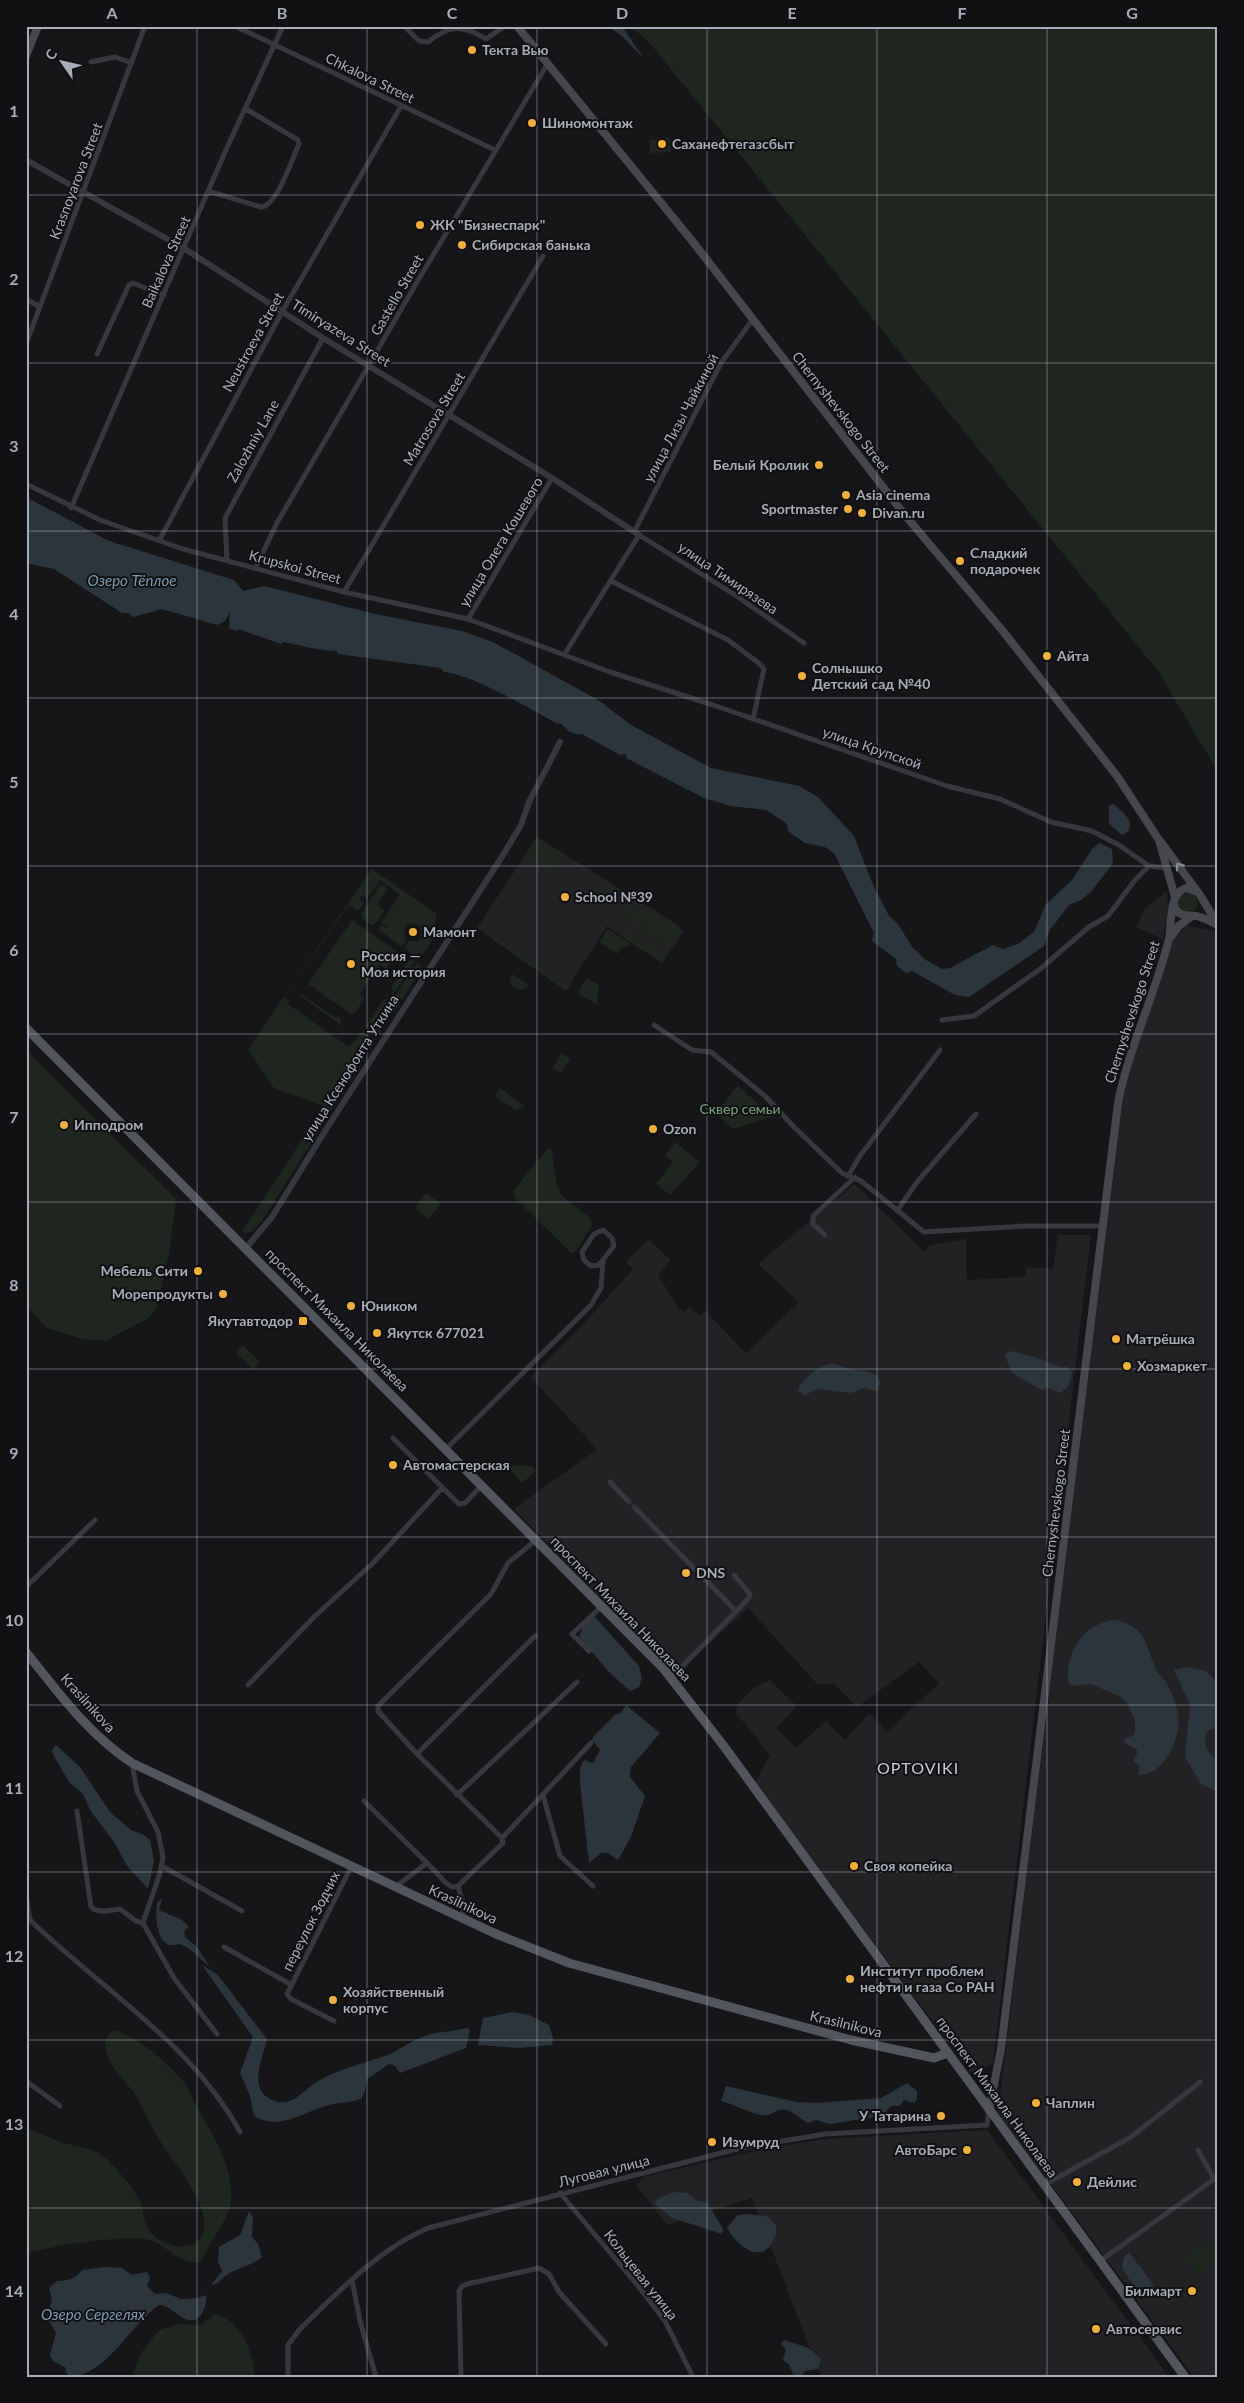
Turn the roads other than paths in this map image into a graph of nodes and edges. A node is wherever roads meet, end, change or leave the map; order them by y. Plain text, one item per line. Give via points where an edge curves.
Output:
1 (38, 26) edge
2 (145, 26) edge
3 (235, 26) edge
4 (283, 26) edge
5 (404, 26) edge
6 (505, 26) edge
7 (517, 26) edge
8 (248, 29) edge
9 (275, 44) junction
10 (26, 56) edge
11 (91, 62) dead end
12 (132, 63) junction
13 (548, 63) junction
14 (402, 106) junction
15 (246, 109) junction
16 (494, 150) junction
17 (26, 160) edge
18 (208, 191) junction
19 (84, 192) junction
20 (185, 249) junction
21 (543, 256) dead end
22 (164, 295) junction
23 (26, 299) edge
24 (40, 308) junction
25 (282, 312) junction
26 (753, 318) junction
27 (323, 338) junction
28 (26, 344) edge
29 (97, 354) dead end
30 (370, 366) junction
31 (450, 414) junction
32 (552, 478) junction
33 (26, 484) edge
34 (71, 508) junction
35 (637, 533) junction
36 (160, 539) junction
37 (227, 561) junction
38 (256, 567) junction
39 (611, 581) junction
40 (344, 592) junction
41 (468, 618) junction
42 (804, 642) dead end
43 (564, 655) junction
44 (753, 719) junction
45 (560, 742) dead end
46 (1160, 840) junction
47 (1149, 866) junction
48 (1168, 868) junction
49 (1200, 895) junction
50 (1174, 901) junction
51 (1193, 916) junction
52 (1218, 925) edge
53 (1168, 940) junction
54 (942, 1020) dead end
55 (654, 1024) dead end
56 (26, 1028) edge
57 (940, 1050) dead end
58 (976, 1114) dead end
59 (848, 1176) junction
60 (855, 1177) junction
61 (897, 1211) junction
62 (1102, 1226) junction
63 (826, 1235) dead end
64 (246, 1248) junction
65 (603, 1261) junction
66 (591, 1266) junction
67 (601, 1284) junction
68 (393, 1438) dead end
69 (446, 1449) junction
70 (610, 1482) dead end
71 (482, 1485) junction
72 (442, 1488) junction
73 (627, 1500) tunnel mouth
74 (637, 1510) tunnel mouth
75 (95, 1520) dead end
76 (536, 1540) junction
77 (734, 1575) dead end
78 (26, 1587) edge
79 (602, 1606) junction
80 (736, 1611) junction
81 (535, 1636) dead end
82 (589, 1651) dead end
83 (26, 1652) edge
84 (671, 1678) junction
85 (577, 1682) dead end
86 (248, 1685) dead end
87 (591, 1744) dead end
88 (417, 1754) junction
89 (132, 1763) junction
90 (457, 1795) junction
91 (543, 1795) junction
92 (364, 1801) dead end
93 (77, 1811) dead end
94 (502, 1838) junction
95 (427, 1863) junction
96 (162, 1866) junction
97 (351, 1867) junction
98 (458, 1886) junction
99 (593, 1886) dead end
100 (394, 1887) junction
101 (26, 1895) edge
102 (242, 1911) dead end
103 (462, 1918) junction
104 (143, 1923) junction
105 (224, 1947) dead end
106 (292, 1985) junction
107 (334, 2021) dead end
108 (217, 2034) dead end
109 (948, 2053) junction
110 (26, 2081) edge
111 (1200, 2082) dead end
112 (60, 2106) dead end
113 (989, 2110) junction
114 (240, 2132) dead end
115 (1198, 2150) dead end
116 (1044, 2185) junction
117 (560, 2193) junction
118 (1100, 2262) junction
119 (352, 2280) junction
120 (606, 2344) dead end
121 (288, 2377) edge
122 (376, 2377) edge
123 (461, 2377) edge
124 (693, 2377) edge
125 (1185, 2377) edge

1 - 10 main road
2 - 12 street, Krasnoyarova Street
3 - 8 street, Chkalova Street
4 - 9 street, Baikalova Street
5 - 6 street via 419,41 428,42 454,27 475,32 486,39
7 - 13 main road, Chernyshevskogo Street
8 - 9 street, Chkalova Street
9 - 14 street, Chkalova Street
9 - 15 street, Baikalova Street
11 - 12 street via 115,57
12 - 19 street, Krasnoyarova Street
13 - 16 street, Gastello Street
13 - 26 main road, Chernyshevskogo Street
14 - 16 street, Chkalova Street
14 - 25 street, Neustroeva Street
15 - 18 street, Baikalova Street
15 - 18 street via 298,140 283,179 272,202 266,207
16 - 30 street, Gastello Street
17 - 19 street, Timiryazeva Street
18 - 20 street, Baikalova Street
19 - 20 street, Timiryazeva Street
19 - 24 street, Krasnoyarova Street
20 - 22 street, Baikalova Street
20 - 25 street, Timiryazeva Street
21 - 31 street, Matrosova Street
22 - 29 street via 129,284
22 - 34 street, Baikalova Street
23 - 24 street
24 - 28 street, Krasnoyarova Street
25 - 27 street, Timiryazeva Street
25 - 36 street, Neustroeva Street
26 - 35 street, улица Лизы Чайкиной via 721,363
26 - 46 main road, Chernyshevskogo Street via 904,514 996,623 1117,776
27 - 30 street, Timiryazeva Street
27 - 37 street, Zalozhniy Lane via 225,518
30 - 31 street, Timiryazeva Street
30 - 38 street, Gastello Street via 277,524
31 - 32 street, Timiryazeva Street
31 - 40 street, Matrosova Street
32 - 35 street, Timiryazeva Street
32 - 41 street, улица Олега Кошевого
33 - 34 street, Krupskoi Street
34 - 36 street, Krupskoi Street
35 - 39 street, улица Лизы Чайкиной
35 - 42 street, улица Тимирязева
36 - 37 street, Krupskoi Street
37 - 38 street, Krupskoi Street
38 - 40 street, Krupskoi Street
39 - 43 street, улица Лизы Чайкиной
39 - 44 street via 728,640 760,664 764,677
40 - 41 street, Krupskoi Street
41 - 43 street, Krupskoi Street
43 - 44 street, улица Крупской
44 - 47 street, улица Крупской via 947,786 1000,799 1052,822 1092,831
45 - 64 street, улица Ксенофонта Уткина via 529,802 521,825 503,855 272,1216
46 - 48 main road
49 -> 46 main road, Chernyshevskogo Street
47 - 48 street, улица Крупской
47 - 54 street via 1108,916 1089,927 1040,969 974,1016
48 - 50 main road
49 - 50 main road via 1186,888 1179,891
49 - 51 main road via 1202,907
49 - 52 main road, Chernyshevskogo Street
50 - 51 main road via 1179,914
50 - 53 main road, Chernyshevskogo Street
51 - 52 main road
51 - 53 main road
53 - 62 main road, Chernyshevskogo Street via 1122,1081
55 - 59 street via 692,1050 712,1052 765,1096
56 - 64 main road, проспект Михаила Николаева
57 - 59 street
58 - 61 street via 917,1182
59 - 60 street
60 - 61 street
60 - 63 street via 813,1216 813,1224
61 - 62 street via 924,1232 1025,1226
62 - 113 main road, Chernyshevskogo Street via 1001,2049
64 - 69 main road, проспект Михаила Николаева
65 - 66 street via 596,1267
65 - 66 street via 614,1242 603,1230 594,1234 582,1252 584,1260
65 - 67 street
66 - 67 street
67 - 69 street via 599,1294 591,1304
68 - 72 street
69 - 71 main road, проспект Михаила Николаева
70 - 73 street
71 - 72 street via 465,1503 459,1504
71 - 76 main road, проспект Михаила Николаева
72 - 86 street via 374,1562 314,1617
74 - 80 street
75 - 78 street
76 - 79 main road, проспект Михаила Николаева
76 - 88 street via 508,1563 491,1594 378,1706 378,1710
77 - 80 street via 750,1594
79 - 82 street via 572,1634
79 - 84 main road, проспект Михаила Николаева
80 - 84 street
81 - 88 street
83 - 89 main road, Krasilnikova via 83,1722
84 - 109 main road, проспект Михаила Николаева
85 - 90 street
87 - 91 street
88 - 90 street
89 - 96 street via 137,1791 160,1841
89 - 97 main road, Krasilnikova
90 - 94 street
91 - 94 street
91 - 99 street via 560,1856
92 - 95 street
93 - 104 street via 91,1907 101,1911 120,1909
94 - 98 street via 500,1847
95 - 98 street via 446,1883
95 - 100 street
96 - 102 street
96 - 104 street
97 - 100 main road, Krasilnikova
97 - 106 street, переулок Зодчих
98 - 103 street via 464,1907
100 - 103 main road, Krasilnikova
101 - 114 street via 30,1920 157,2030 202,2076 222,2101
103 - 109 main road, Krasilnikova via 563,1961 850,2040 934,2058
104 - 108 street via 174,1978
105 - 106 street, переулок Зодчих
106 - 107 street, переулок Зодчих via 287,1997
109 - 113 main road, проспект Михаила Николаева
110 - 112 street
111 - 116 street via 1131,2137
113 - 116 main road, проспект Михаила Николаева
113 - 117 street, Луговая улица via 986,2126 825,2134 788,2139
115 - 118 street via 1213,2180
116 - 118 main road, проспект Михаила Николаева
117 - 119 street, Луговая улица via 428,2228 392,2248
117 - 124 street, Кольцевая улица via 640,2286 665,2321
118 - 125 main road, проспект Михаила Николаева
119 - 121 street, Луговая улица via 291,2340 287,2353
119 - 122 street
120 - 123 street via 559,2292 545,2270 539,2268 467,2284 460,2291

